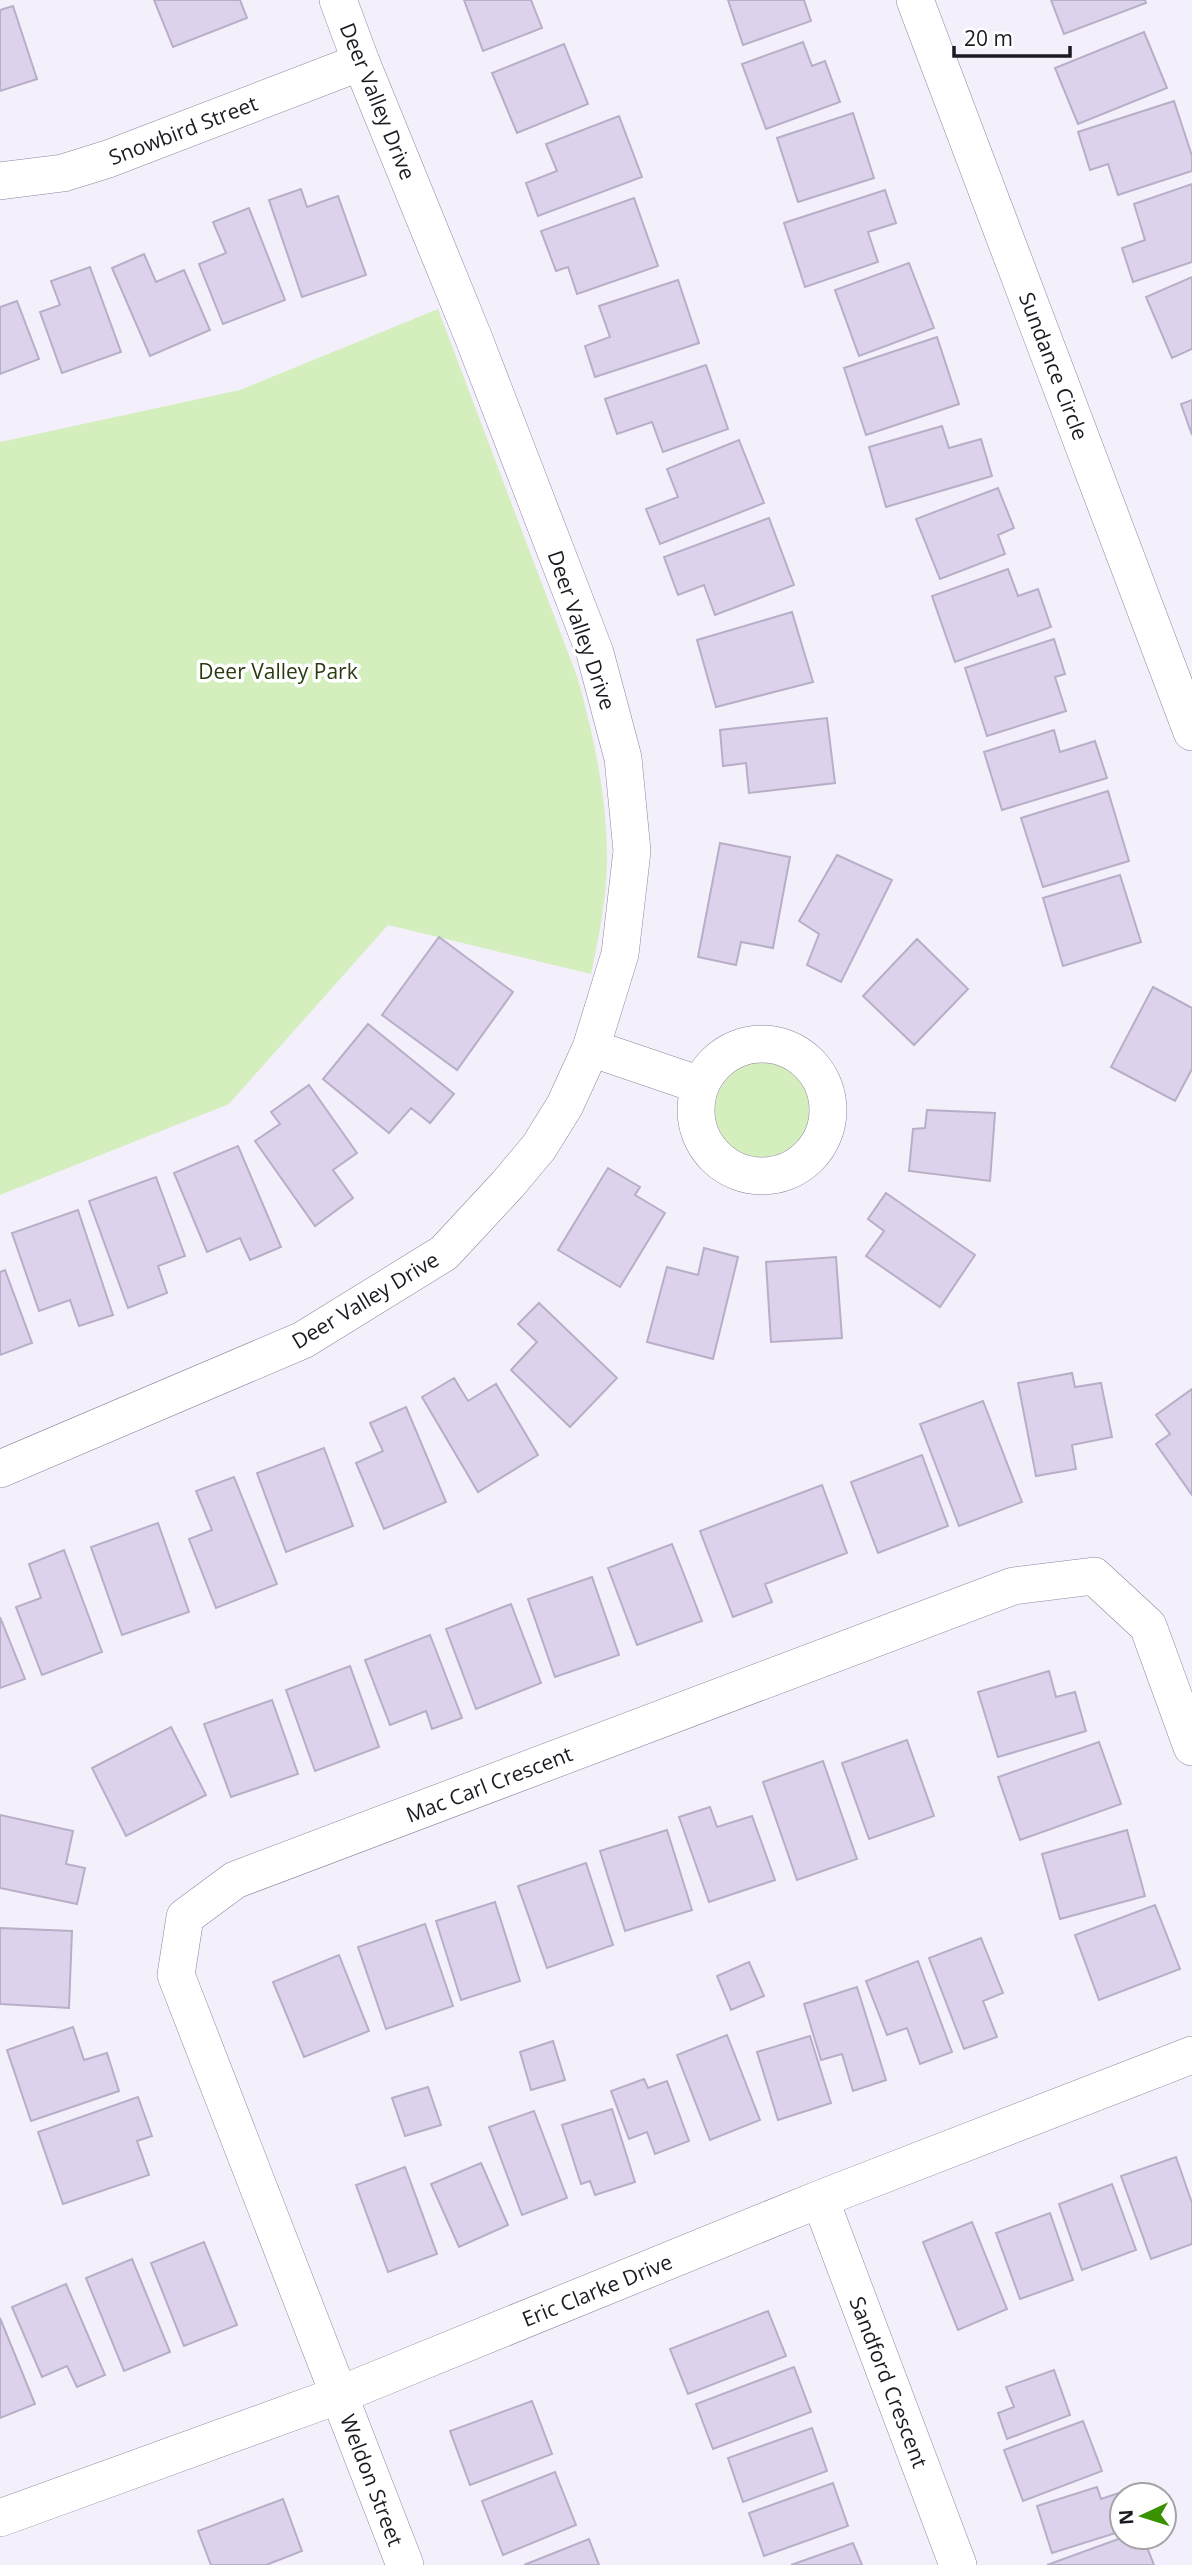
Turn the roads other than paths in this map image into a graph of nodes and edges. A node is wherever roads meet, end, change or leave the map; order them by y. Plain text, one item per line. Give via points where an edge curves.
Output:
1 (338, 0) edge
2 (915, 0) edge
3 (361, 62) junction
4 (0, 181) edge
5 (1192, 732) edge
6 (592, 1048) junction
7 (700, 1085) dead end
8 (0, 1469) edge
9 (1192, 1747) edge
10 (1192, 2055) edge
11 (820, 2199) junction
12 (339, 2395) junction
13 (0, 2518) edge
14 (405, 2565) edge
15 (958, 2565) edge

1 - 3 street, Deer Valley Drive
2 - 5 street, Sundance Circle
3 - 4 street, Snowbird Street via 108,159 62,173
3 - 6 street, Deer Valley Drive via 590,640 623,758 632,851 620,954
6 - 7 street
6 - 8 street, Deer Valley Drive via 539,1147 444,1253 303,1340
9 - 12 street, Mac Carl Crescent via 1148,1626 1094,1576 1013,1586 235,1880 185,1917 176,1975
10 - 11 street, Eric Clarke Drive
11 - 12 street, Eric Clarke Drive
11 - 15 street, Sandford Crescent
12 - 13 street, Eric Clarke Drive
12 - 14 street, Weldon Street

